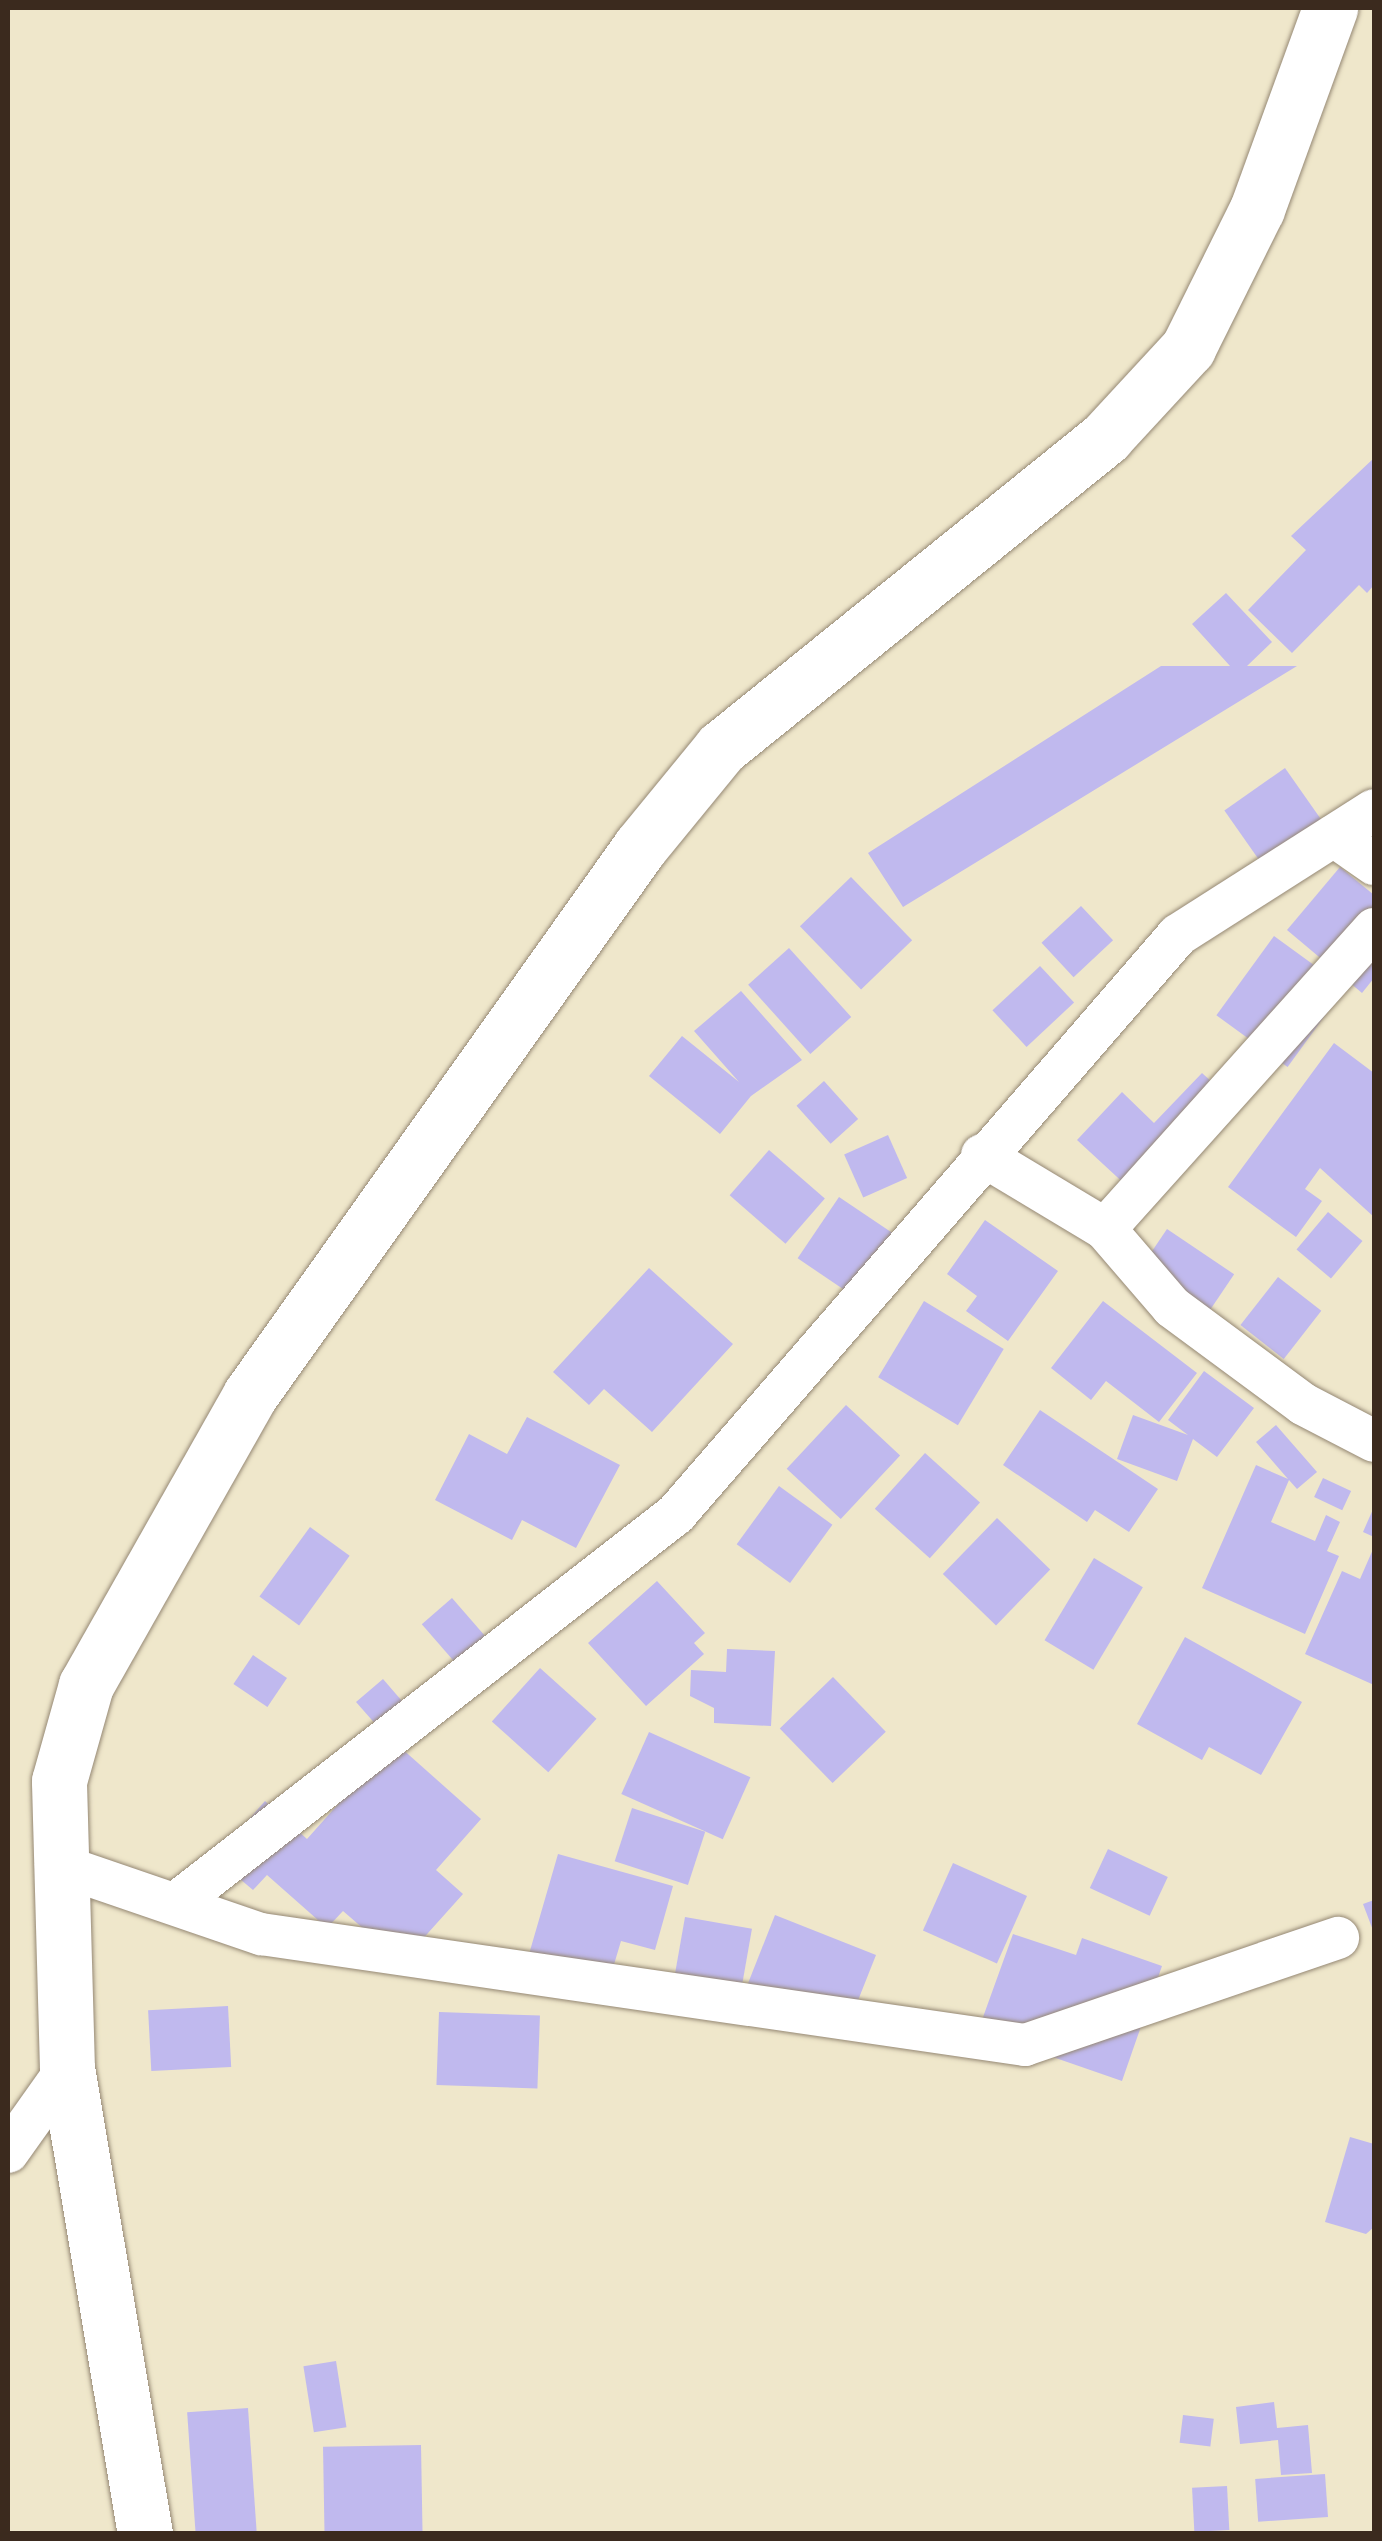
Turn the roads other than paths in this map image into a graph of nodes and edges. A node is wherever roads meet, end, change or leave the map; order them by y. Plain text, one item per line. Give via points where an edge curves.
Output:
1 (1330, 8) edge
2 (1374, 810) edge
3 (1334, 836) junction
4 (1374, 864) edge
5 (1374, 930) edge
6 (982, 1155) junction
7 (1105, 1229) junction
8 (1374, 1441) edge
9 (56, 1864) junction
10 (180, 1900) junction
11 (1338, 1938) dead end
12 (67, 2069) junction
13 (8, 2152) edge
14 (144, 2534) edge

1 - 9 main road via 1256,210 1178,362 1106,437 721,748 640,847 250,1395 86,1685 58,1781
2 - 3 street
3 - 4 street
3 - 6 street via 1178,935
5 - 7 street
6 - 7 street
6 - 10 street via 676,1514
7 - 8 street via 1172,1307 1303,1404
9 - 10 street
9 - 12 main road
10 - 11 street via 261,1934 1025,2045
12 - 13 street
12 - 14 main road

